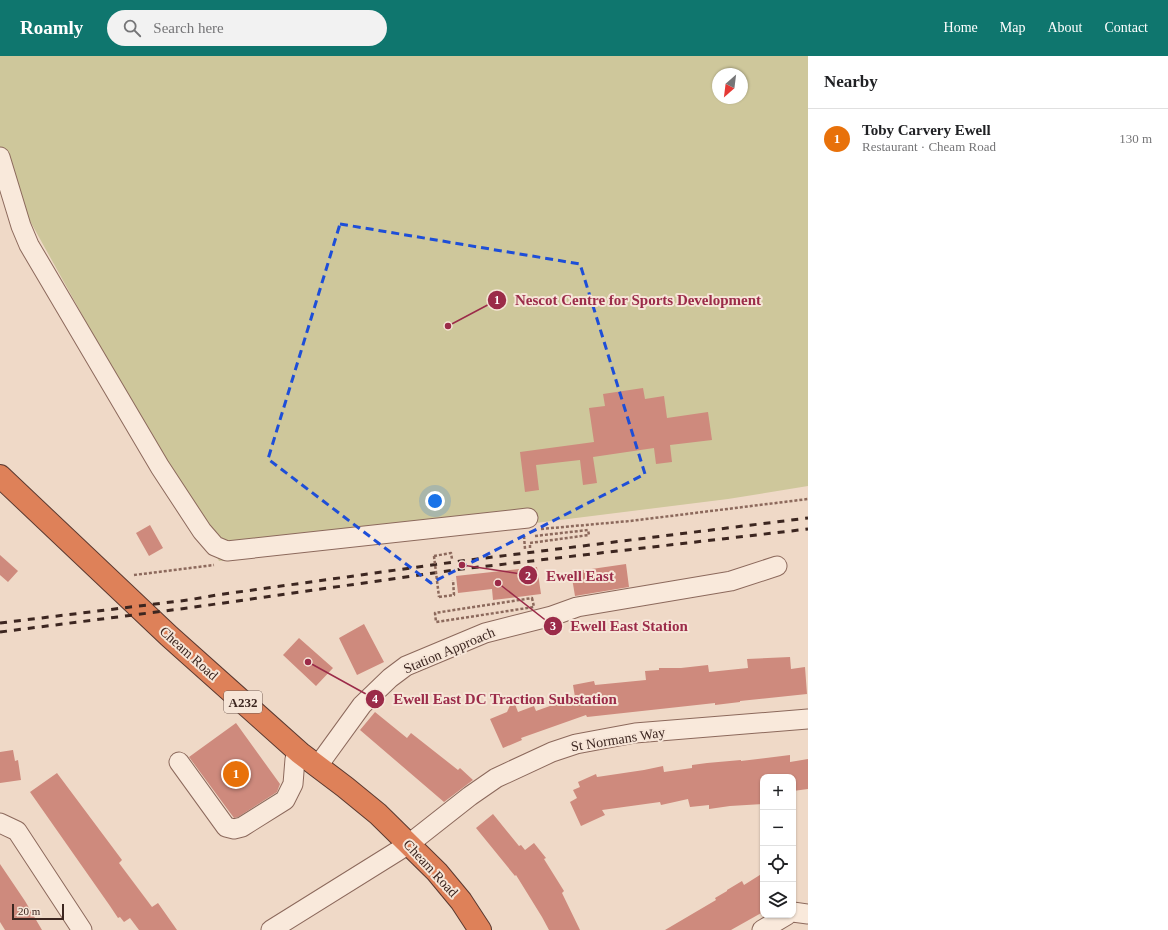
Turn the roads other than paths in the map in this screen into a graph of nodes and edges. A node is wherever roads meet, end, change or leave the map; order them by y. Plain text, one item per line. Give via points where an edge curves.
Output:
1 (0, 157) edge
2 (0, 476) edge
3 (527, 528) road end
4 (777, 566) dead end
5 (808, 719) edge
6 (300, 753) junction
7 (179, 762) dead end
8 (317, 767) junction
9 (0, 823) edge
10 (409, 844) junction
11 (796, 912) edge
12 (808, 914) edge
13 (782, 918) edge
14 (82, 930) edge
15 (271, 930) edge
16 (480, 930) edge
17 (762, 930) edge

1 - 3 street via 29,245 160,467 214,546 227,551
2 - 6 highway, Cheam Road / A232 via 169,636
4 - 8 street, Station Approach via 731,581 577,606 552,616 485,633 406,666 362,705
5 - 10 street, St Normans Way via 636,733 576,744 552,752 496,778
6 - 7 street via 295,759 293,784 285,800 242,827 234,828 226,827
6 - 8 highway, Cheam Road / A232
8 - 10 highway, Cheam Road / A232 via 378,814
9 - 14 street via 17,831
10 - 15 street, St Normans Way
10 - 16 highway, Cheam Road / A232 via 461,900
11 - 12 street
13 - 17 street

